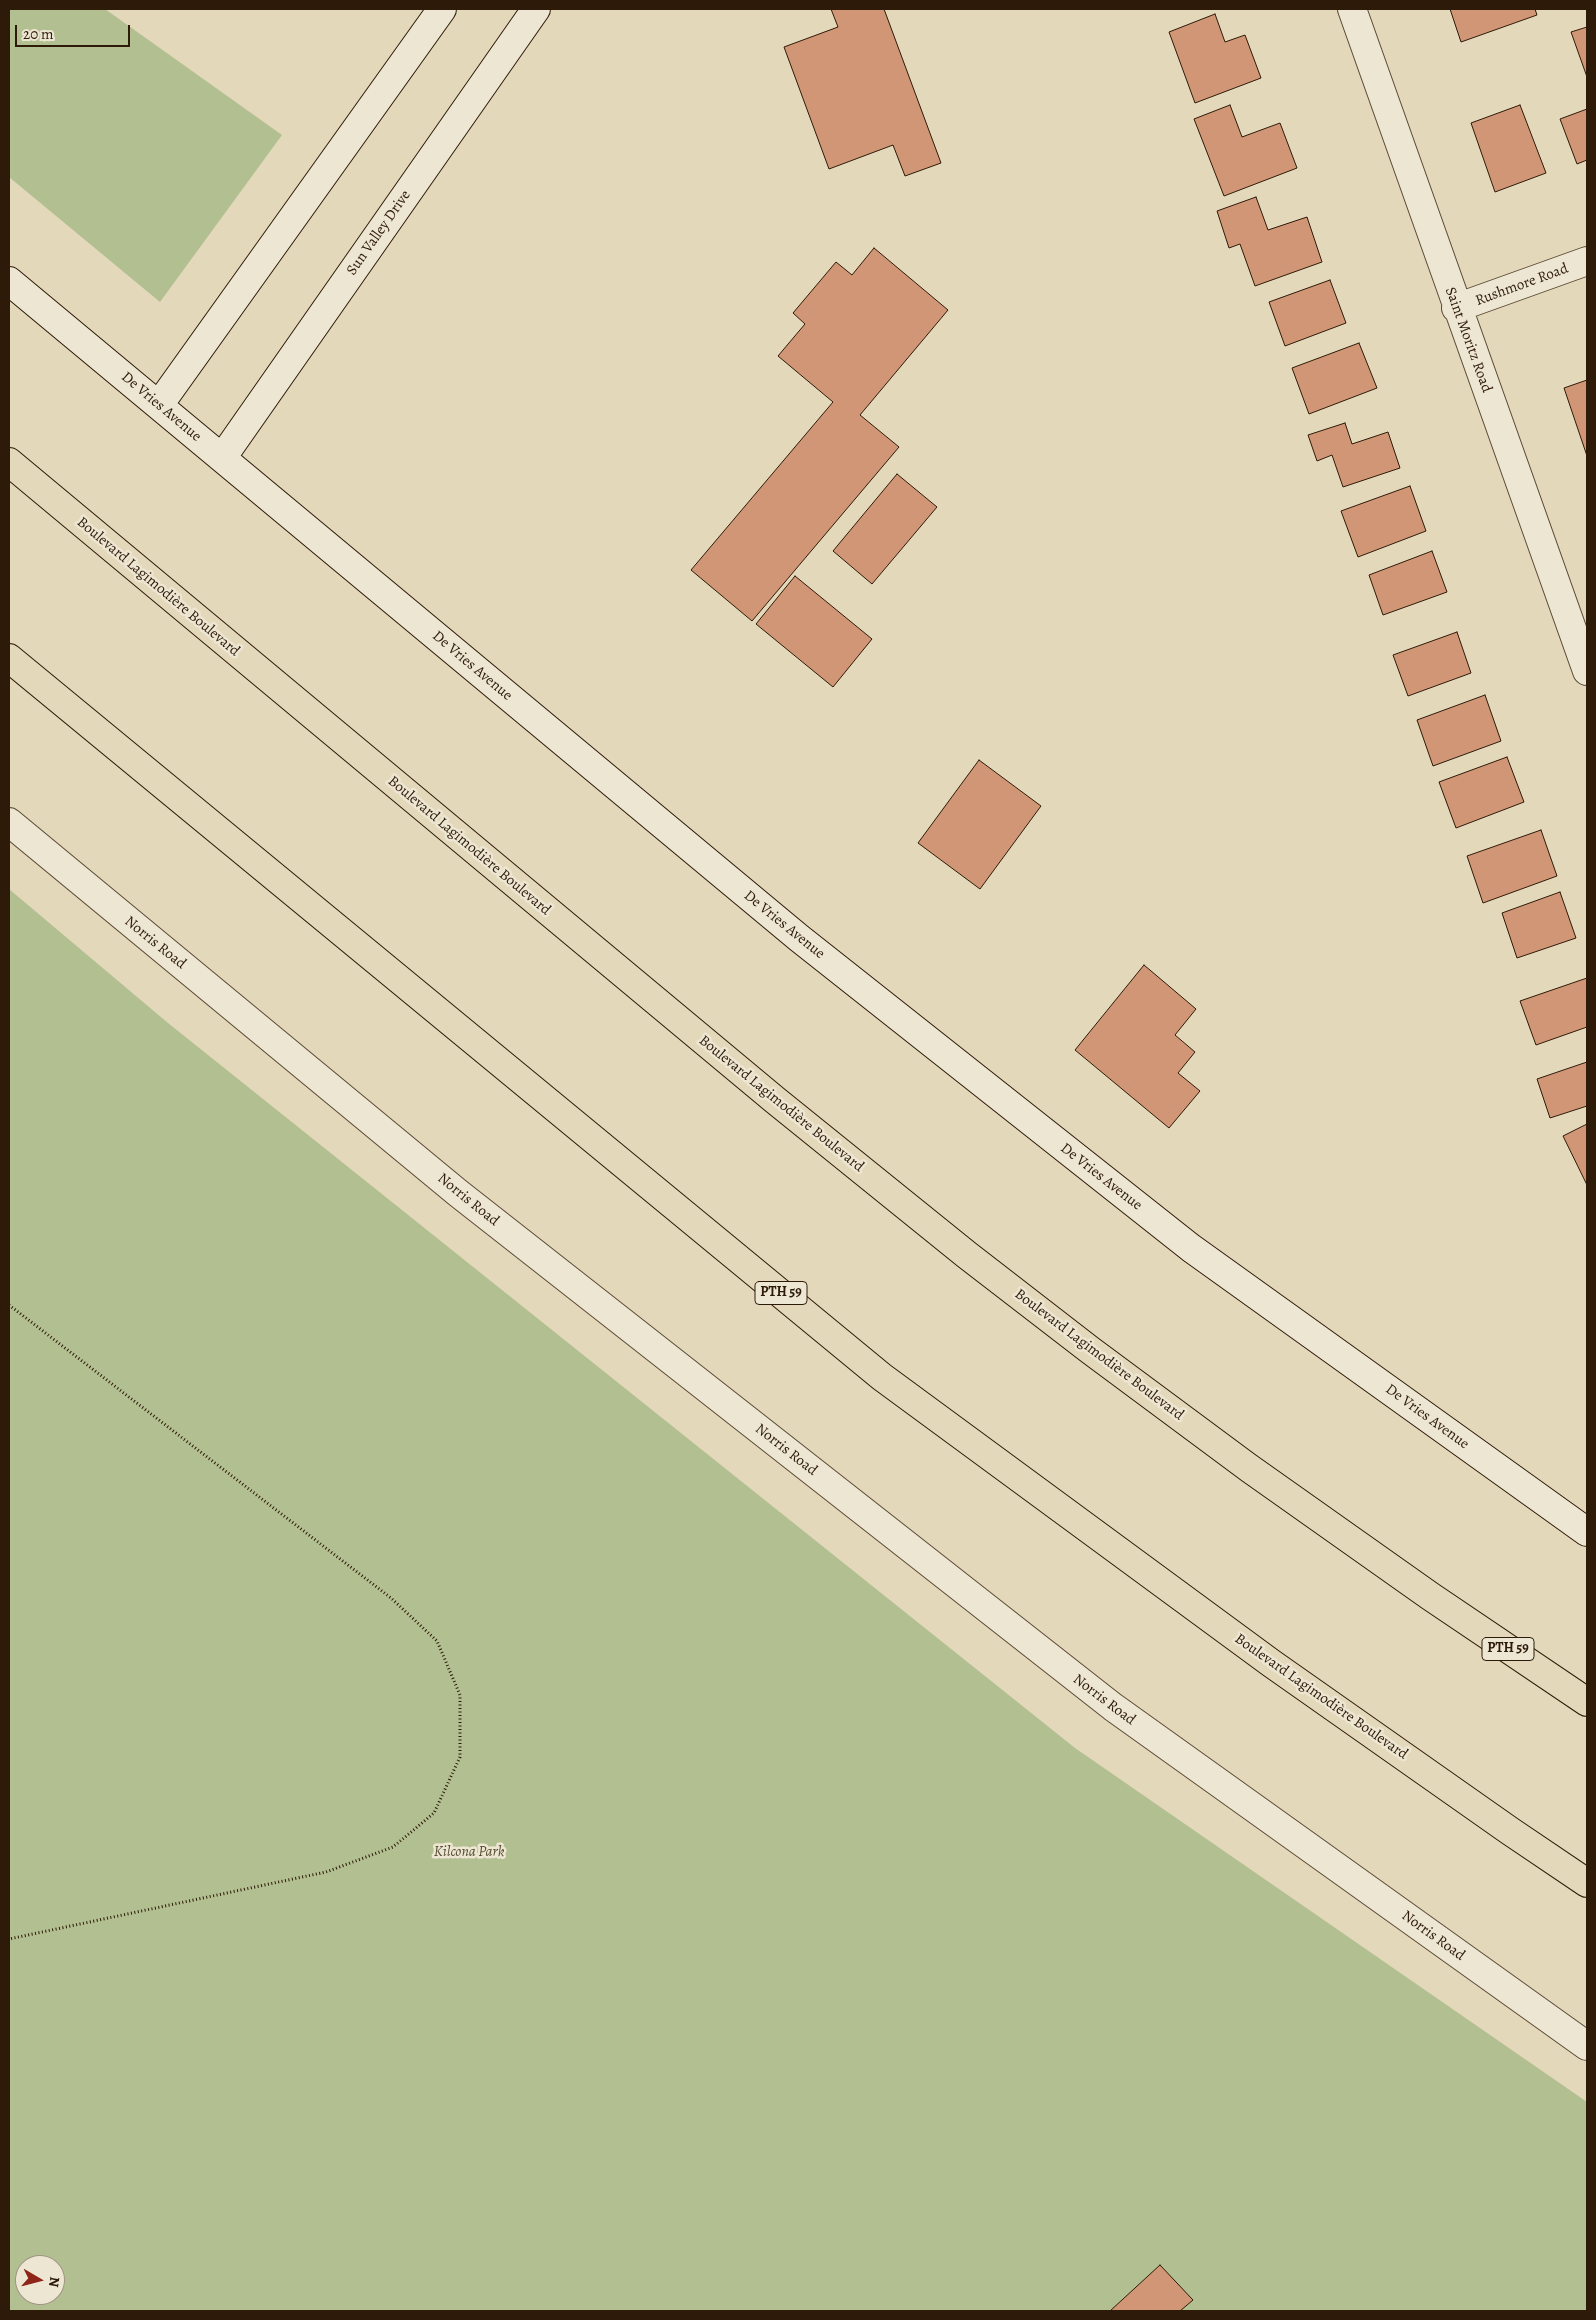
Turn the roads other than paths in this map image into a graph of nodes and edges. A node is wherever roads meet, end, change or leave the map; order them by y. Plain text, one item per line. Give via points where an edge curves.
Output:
1 (442, 9) edge
2 (536, 9) edge
3 (1352, 9) edge
4 (1587, 261) edge
5 (9, 281) edge
6 (1456, 308) junction
7 (159, 405) junction
8 (222, 458) junction
9 (9, 462) edge
10 (9, 658) edge
11 (1587, 671) edge
12 (9, 822) edge
13 (1587, 1532) edge
14 (1587, 1702) edge
15 (1587, 1882) edge
16 (1587, 2046) edge

1 - 7 street
2 - 8 street, Sun Valley Drive
3 - 6 street, Saint Moritz Road
4 - 6 street, Rushmore Road
5 - 7 street, De Vries Avenue
6 - 11 street, Saint Moritz Road
7 - 8 street, De Vries Avenue
8 - 13 street, De Vries Avenue via 799,938 1191,1248
9 - 14 main road, Boulevard Lagimodière Boulevard / PTH 59 via 774,1100 975,1260 1249,1468
10 - 15 main road, Boulevard Lagimodière Boulevard / PTH 59 via 882,1377 1271,1663
12 - 16 street, Norris Road via 458,1193 1113,1708

